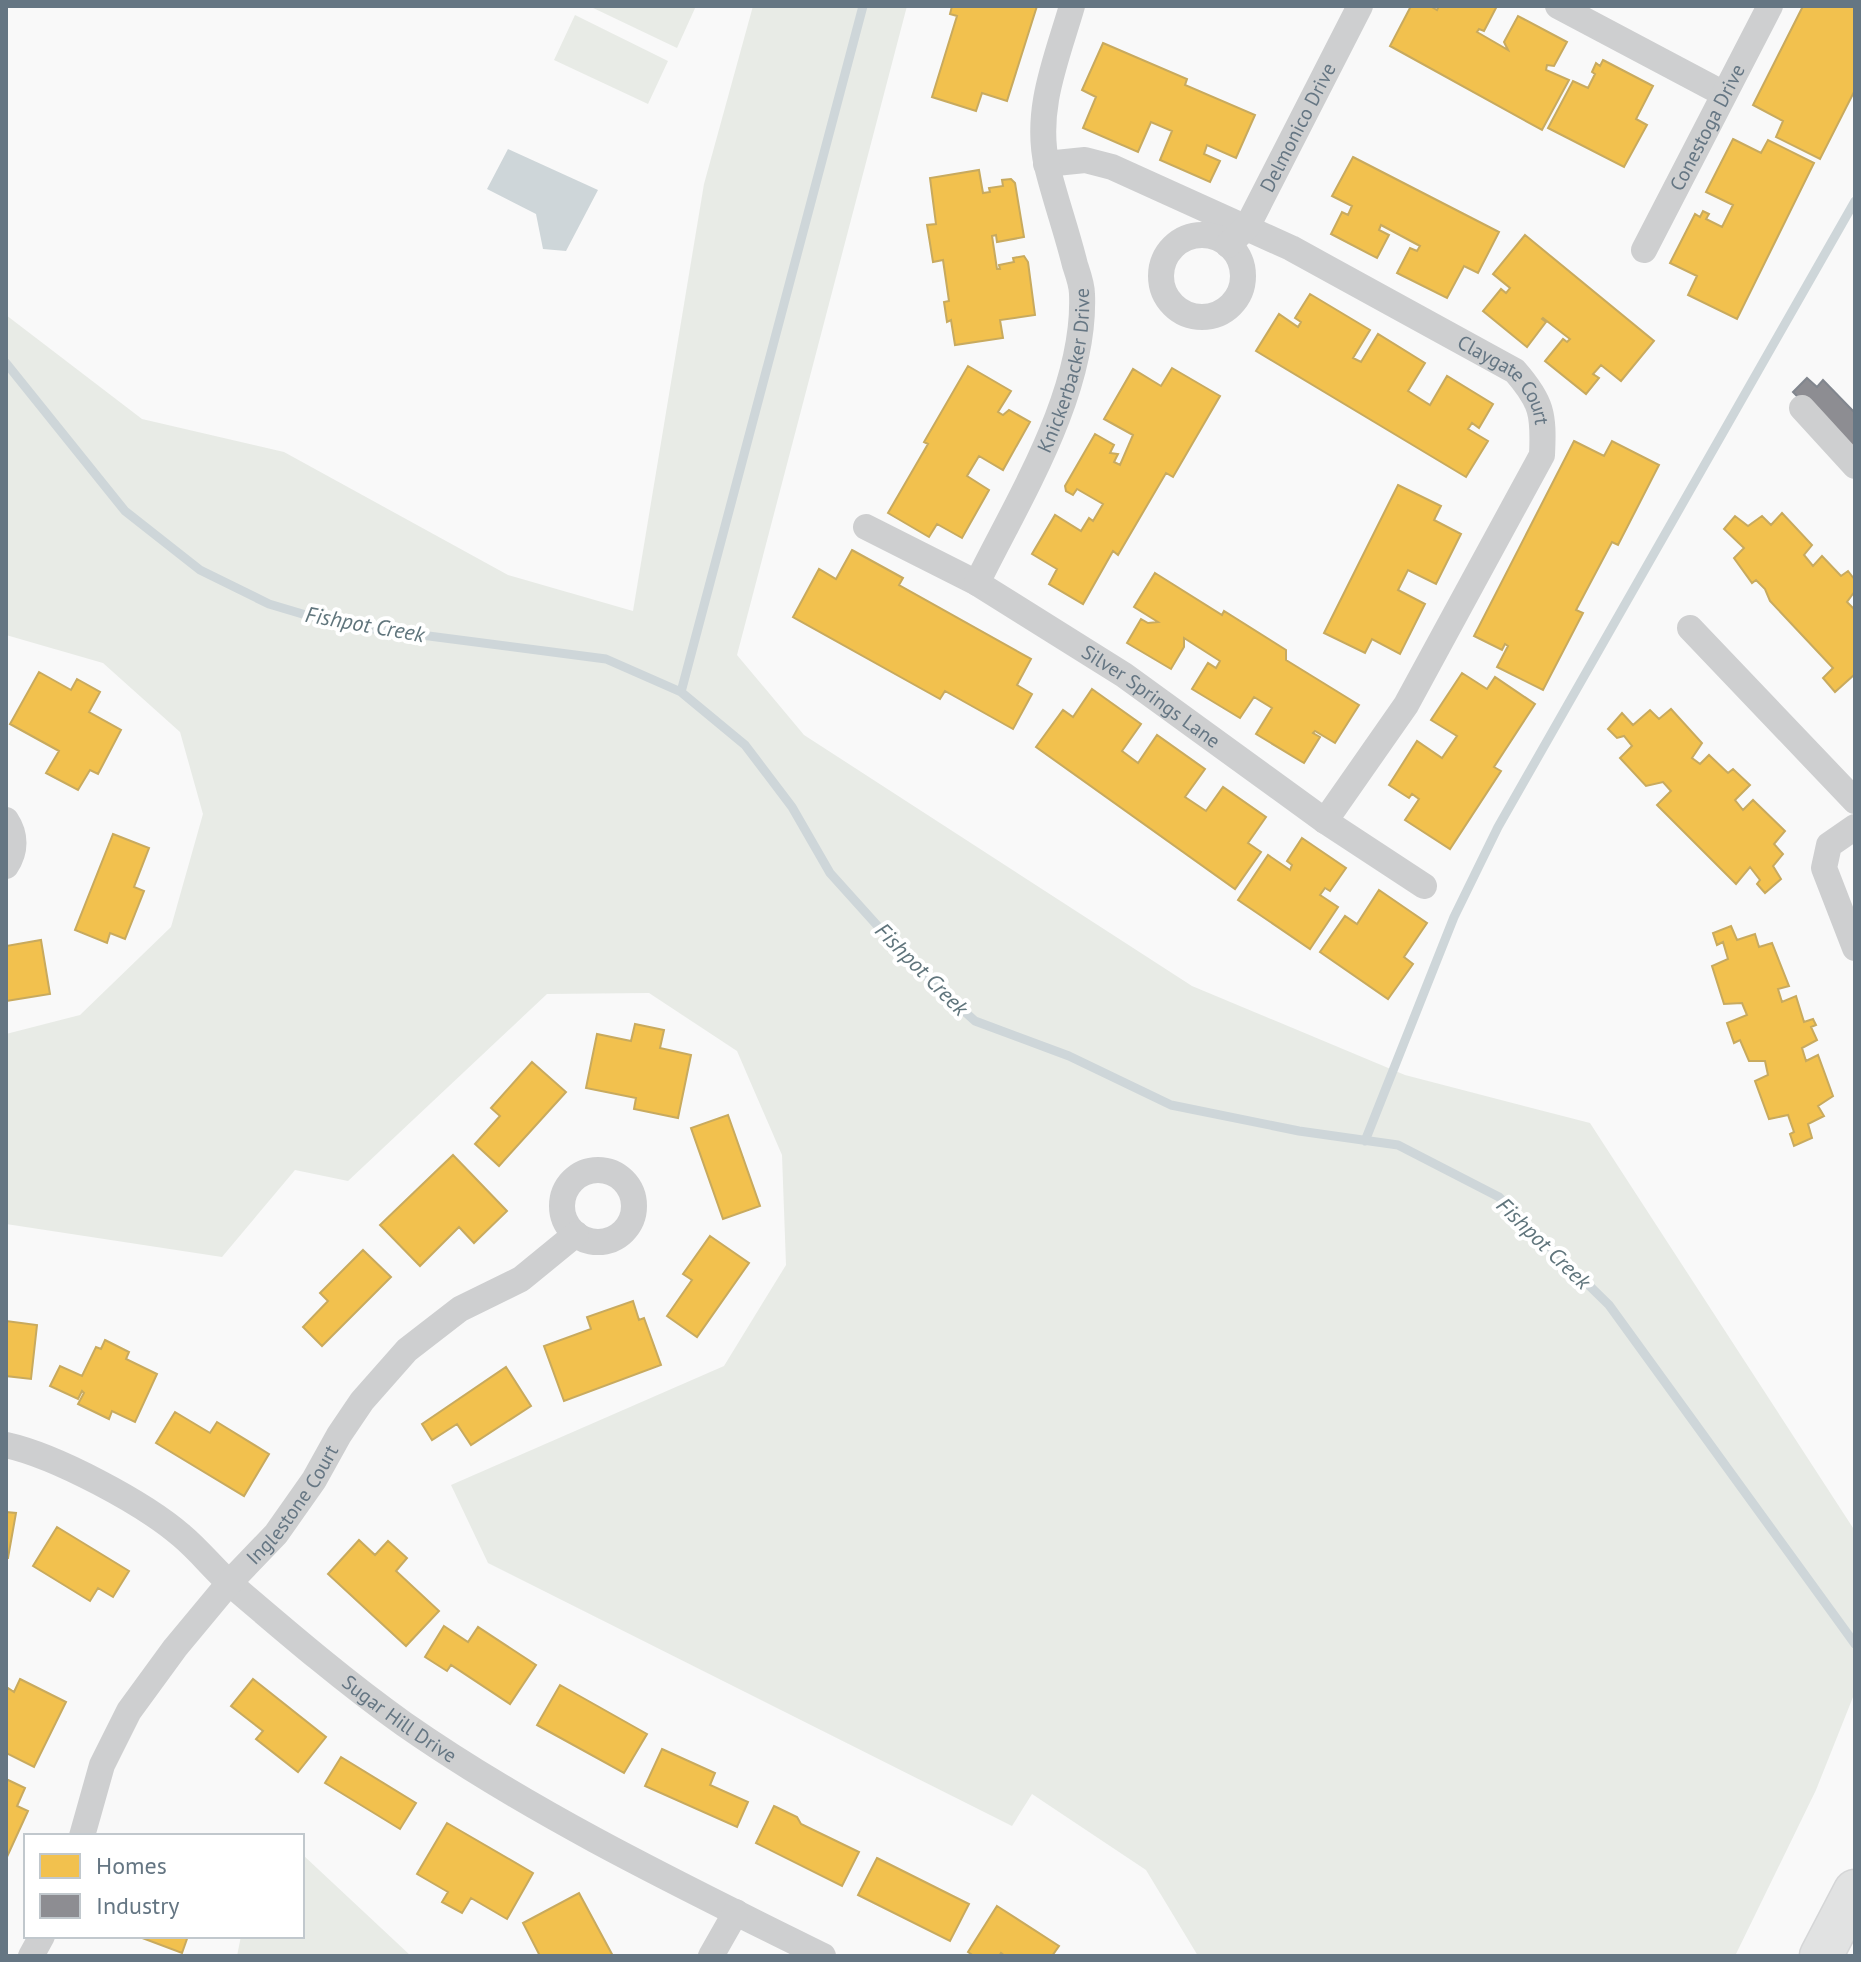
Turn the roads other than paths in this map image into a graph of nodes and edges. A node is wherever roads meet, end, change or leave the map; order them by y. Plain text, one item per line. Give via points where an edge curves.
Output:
1 (1072, 6) edge
2 (1360, 6) edge
3 (1558, 6) edge
4 (1770, 6) edge
5 (1724, 94) junction
6 (1046, 164) junction
7 (1238, 236) junction
8 (1644, 250) dead end
9 (1802, 408) dead end
10 (1855, 466) edge
11 (866, 527) dead end
12 (977, 583) junction
13 (1690, 628) dead end
14 (1855, 801) edge
15 (6, 820) edge
16 (1325, 821) junction
17 (1855, 827) edge
18 (6, 866) edge
19 (1424, 886) dead end
20 (1855, 948) edge
21 (576, 1234) dead end
22 (6, 1445) edge
23 (229, 1583) junction
24 (83, 1834) edge
25 (1855, 1891) edge
26 (736, 1912) junction
27 (41, 1938) edge
28 (31, 1956) edge
29 (711, 1956) edge
30 (823, 1956) edge
31 (1821, 1956) edge

1 - 6 street, Knickerbacker Drive via 1047,87 1042,129
2 - 7 street, Delmonico Drive
3 - 5 street
4 - 5 street, Conestoga Drive
5 - 8 street, Conestoga Drive
6 - 7 street, Claygate Court via 1085,160 1112,167
6 - 12 street, Knickerbacker Drive via 1082,292 1080,330 1058,412
7 - 16 street, Claygate Court via 1291,248 1515,371 1535,395 1543,424 1542,455 1413,691
9 - 10 street
11 - 12 street, Silver Springs Lane
12 - 16 street, Silver Springs Lane via 1124,675
13 - 14 street
15 - 18 street via 14,846
16 - 19 street, Silver Springs Lane
17 - 20 street via 1829,845 1824,868
21 - 23 street, Inglestone Court via 521,1279 460,1309 407,1350 362,1401 276,1534
22 - 23 street, Sugar Hill Drive via 58,1463 113,1491 181,1535
23 - 24 street, Inglestone Court via 129,1711 102,1765
23 - 26 street, Sugar Hill Drive via 404,1724 557,1818
25 - 31 main road
26 - 29 street
26 - 30 street, Sugar Hill Drive
27 - 28 street

